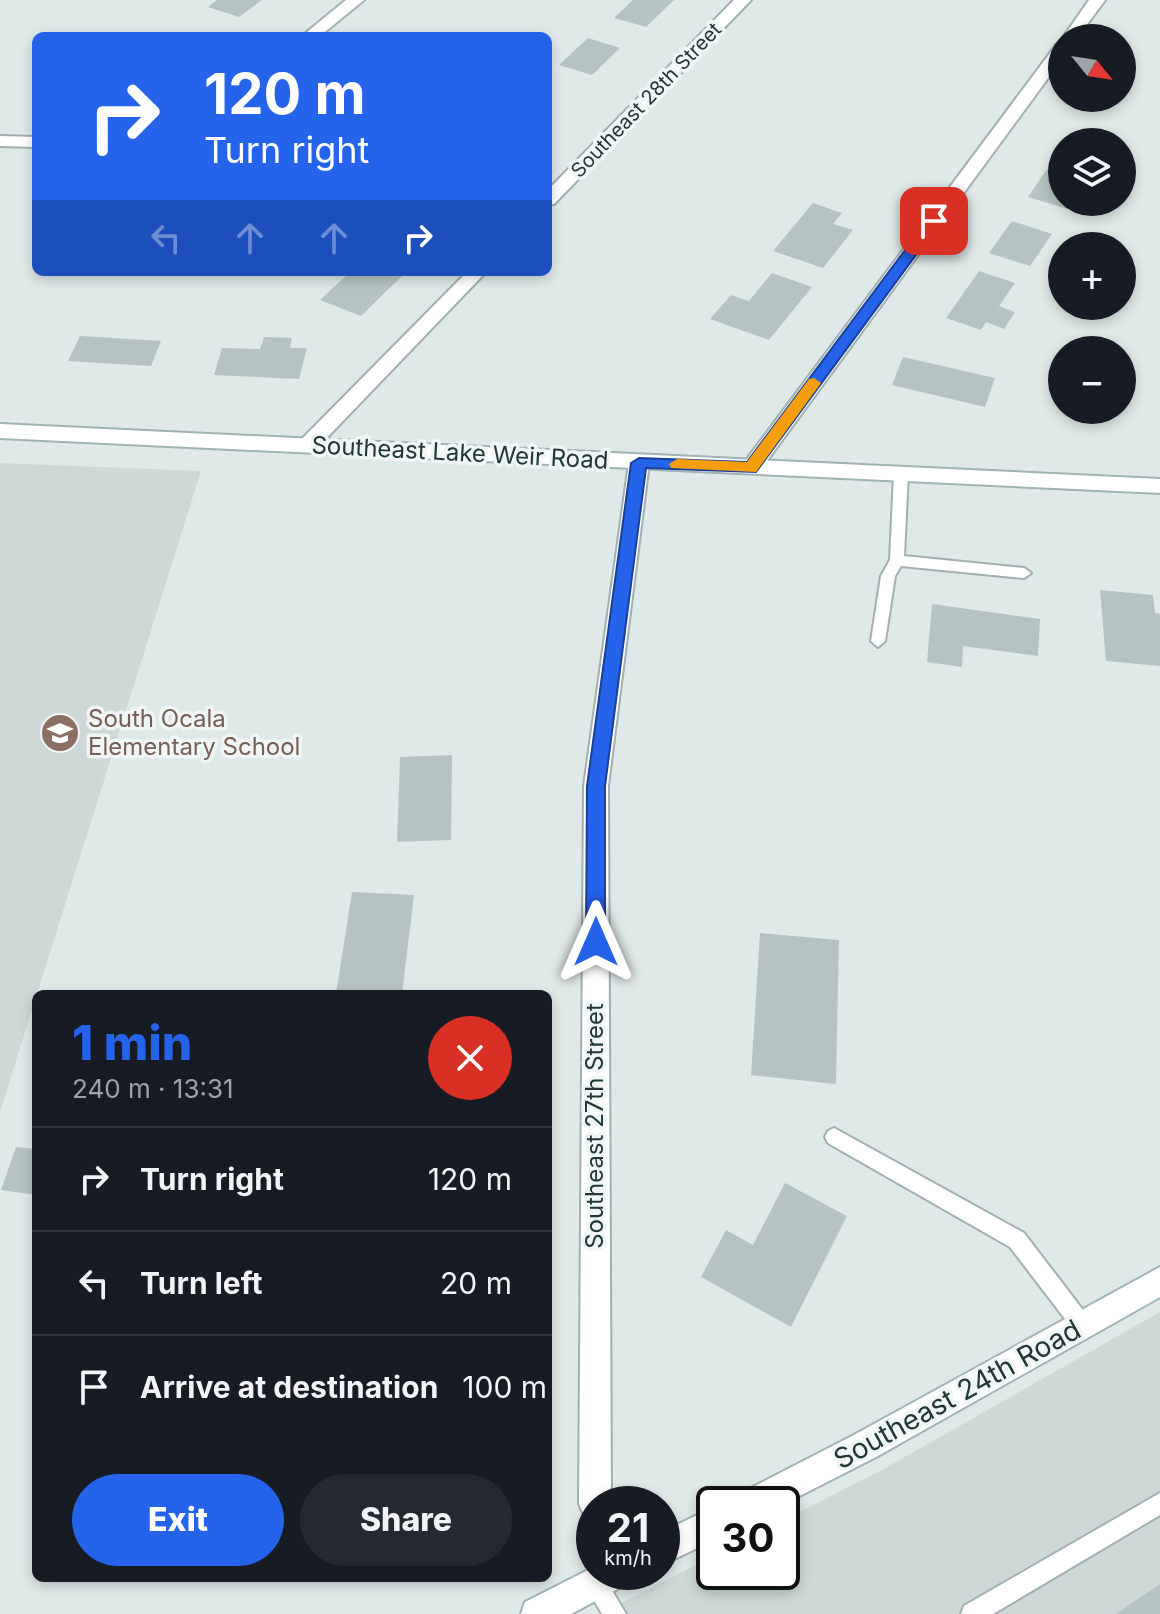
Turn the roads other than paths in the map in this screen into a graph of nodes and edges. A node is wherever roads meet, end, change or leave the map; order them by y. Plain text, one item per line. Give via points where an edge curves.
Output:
1 (356, 0) edge
2 (743, 0) edge
3 (1097, 0) edge
4 (1079, 24) edge
5 (315, 32) edge
6 (1048, 67) edge
7 (0, 141) edge
8 (32, 142) edge
9 (552, 196) edge
10 (473, 276) edge
11 (0, 431) edge
12 (308, 445) junction
13 (639, 463) junction
14 (751, 468) junction
15 (901, 474) junction
16 (1160, 486) edge
17 (897, 560) junction
18 (1024, 573) dead end
19 (878, 641) dead end
20 (834, 1137) dead end
21 (1160, 1281) edge
22 (1082, 1325) junction
23 (595, 1486) edge
24 (787, 1486) edge
25 (1160, 1503) edge
26 (579, 1590) edge
27 (607, 1590) edge
28 (537, 1614) edge
29 (615, 1614) edge
30 (972, 1614) edge

1 - 5 street
2 - 9 street, Southeast 28th Street
3 - 4 street
6 - 14 street
7 - 8 street
10 - 12 street
11 - 12 street, Southeast Lake Weir Road
12 - 13 street, Southeast Lake Weir Road
13 - 14 street, Southeast Lake Weir Road
13 - 23 street, Southeast 27th Street via 596,786
14 - 15 street, Southeast Lake Weir Road
15 - 16 street, Southeast Lake Weir Road
15 - 17 lane
17 - 18 lane
17 - 19 lane via 888,576
20 - 22 lane via 1017,1240
21 - 22 street, Southeast 24th Road
22 - 24 street, Southeast 24th Road
25 - 30 lane
26 - 28 street
27 - 29 lane

